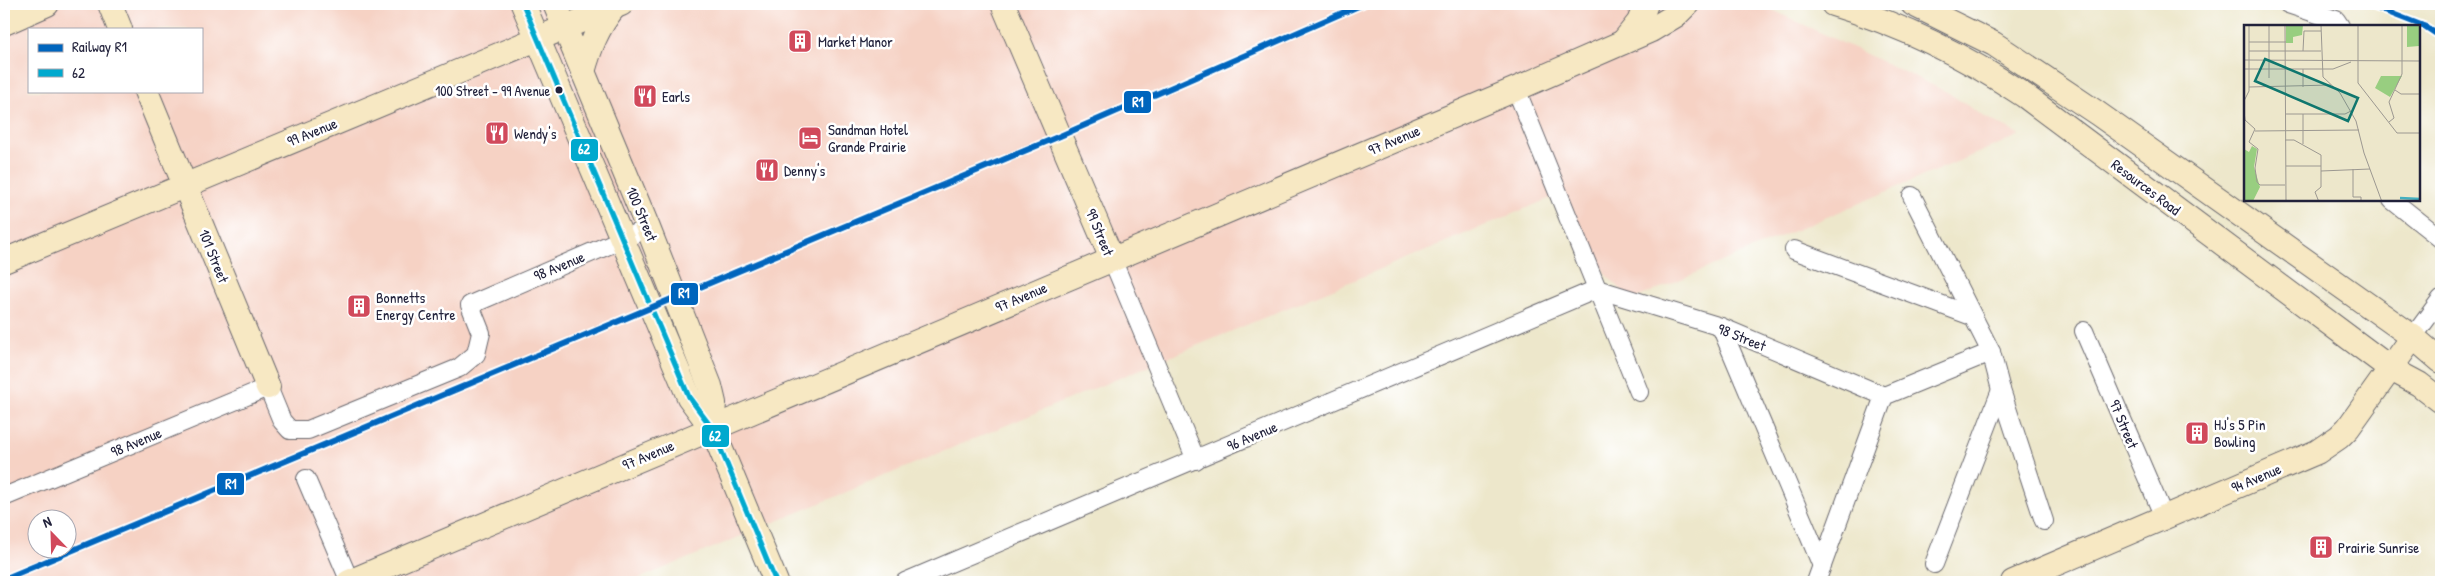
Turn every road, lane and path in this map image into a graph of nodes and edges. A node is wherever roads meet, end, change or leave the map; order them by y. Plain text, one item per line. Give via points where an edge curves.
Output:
1 (48, 4) edge
2 (110, 4) edge
3 (523, 4) edge
4 (555, 4) edge
5 (1004, 4) edge
6 (1646, 4) edge
7 (1687, 4) edge
8 (1833, 4) edge
9 (1913, 4) edge
10 (2288, 4) edge
11 (618, 5) edge
12 (4, 23) edge
13 (2339, 25) edge
14 (565, 27) junction
15 (120, 28) edge
16 (537, 39) junction
17 (1622, 42) junction
18 (583, 72) junction
19 (1516, 89) junction
20 (146, 92) edge
21 (184, 185) junction
22 (1912, 196) dead end
23 (2393, 201) edge
24 (648, 228) junction
25 (623, 239) junction
26 (2441, 239) edge
27 (1794, 250) dead end
28 (1112, 259) junction
29 (4, 261) edge
30 (1597, 289) junction
31 (2441, 300) edge
32 (1972, 316) junction
33 (1721, 327) junction
34 (2084, 331) dead end
35 (2412, 337) junction
36 (1991, 352) junction
37 (2441, 360) edge
38 (2391, 370) junction
39 (268, 387) junction
40 (2001, 390) junction
41 (1639, 392) dead end
42 (1884, 396) junction
43 (2441, 402) edge
44 (282, 421) joint
45 (712, 428) junction
46 (1196, 460) junction
47 (306, 479) dead end
48 (4, 497) edge
49 (2164, 517) junction
50 (2044, 521) dead end
51 (1934, 564) dead end
52 (1822, 566) junction
53 (350, 582) edge
54 (776, 582) edge
55 (905, 582) edge
56 (1816, 582) edge
57 (2013, 582) edge

1 - 12 main road
2 - 15 main road
3 - 16 main road, 100 Street
4 - 14 main road, 100 Street
5 - 28 main road, 99 Street
6 - 17 main road via 1639,22
7 - 17 main road, 97 Avenue via 1665,22
8 - 38 main road, Resources Road via 1927,39 2025,96
9 - 35 main road, Resources Road via 1968,29 2002,49
10 - 13 street via 2336,20
11 - 14 main road, 99 Avenue
11 - 18 main road via 599,25
14 - 16 main road, 99 Avenue
14 - 18 main road, 100 Street
16 - 21 main road, 99 Avenue
16 - 25 main road, 100 Street
17 - 19 main road, 97 Avenue
18 - 24 main road, 100 Street
19 - 28 main road, 97 Avenue
19 - 30 street
20 - 21 main road, 101 Street
21 - 29 main road, 99 Avenue
21 - 39 main road, 101 Street
22 - 32 street
23 - 26 street
24 - 25 street, 98 Avenue
24 - 45 main road, 100 Street via 710,386 714,403
25 - 44 street, 98 Avenue via 470,305 481,333 476,354 459,368 308,430 290,430
25 - 45 main road, 100 Street via 689,397
27 - 32 street
28 - 45 main road, 97 Avenue
28 - 46 street, 99 Street
30 - 33 street, 98 Street
30 - 41 street
30 - 46 street, 96 Avenue
31 - 35 street, 94 Avenue
32 - 36 street
33 - 42 street, 98 Street
33 - 52 street
34 - 49 street, 97 Street
35 - 37 main road, Resources Road
35 - 38 main road, 94 Avenue
36 - 40 street
36 - 42 street
38 - 43 main road, Resources Road via 2419,384
38 - 49 main road, 94 Avenue via 2348,428 2329,444 2309,456
39 - 44 street, 101 Street
39 - 48 street, 98 Avenue
40 - 50 street
40 - 51 street
42 - 52 street
45 - 53 main road, 97 Avenue
45 - 54 main road, 100 Street
46 - 55 street, 96 Avenue
47 - 53 street
49 - 57 main road, 94 Avenue
52 - 56 street

